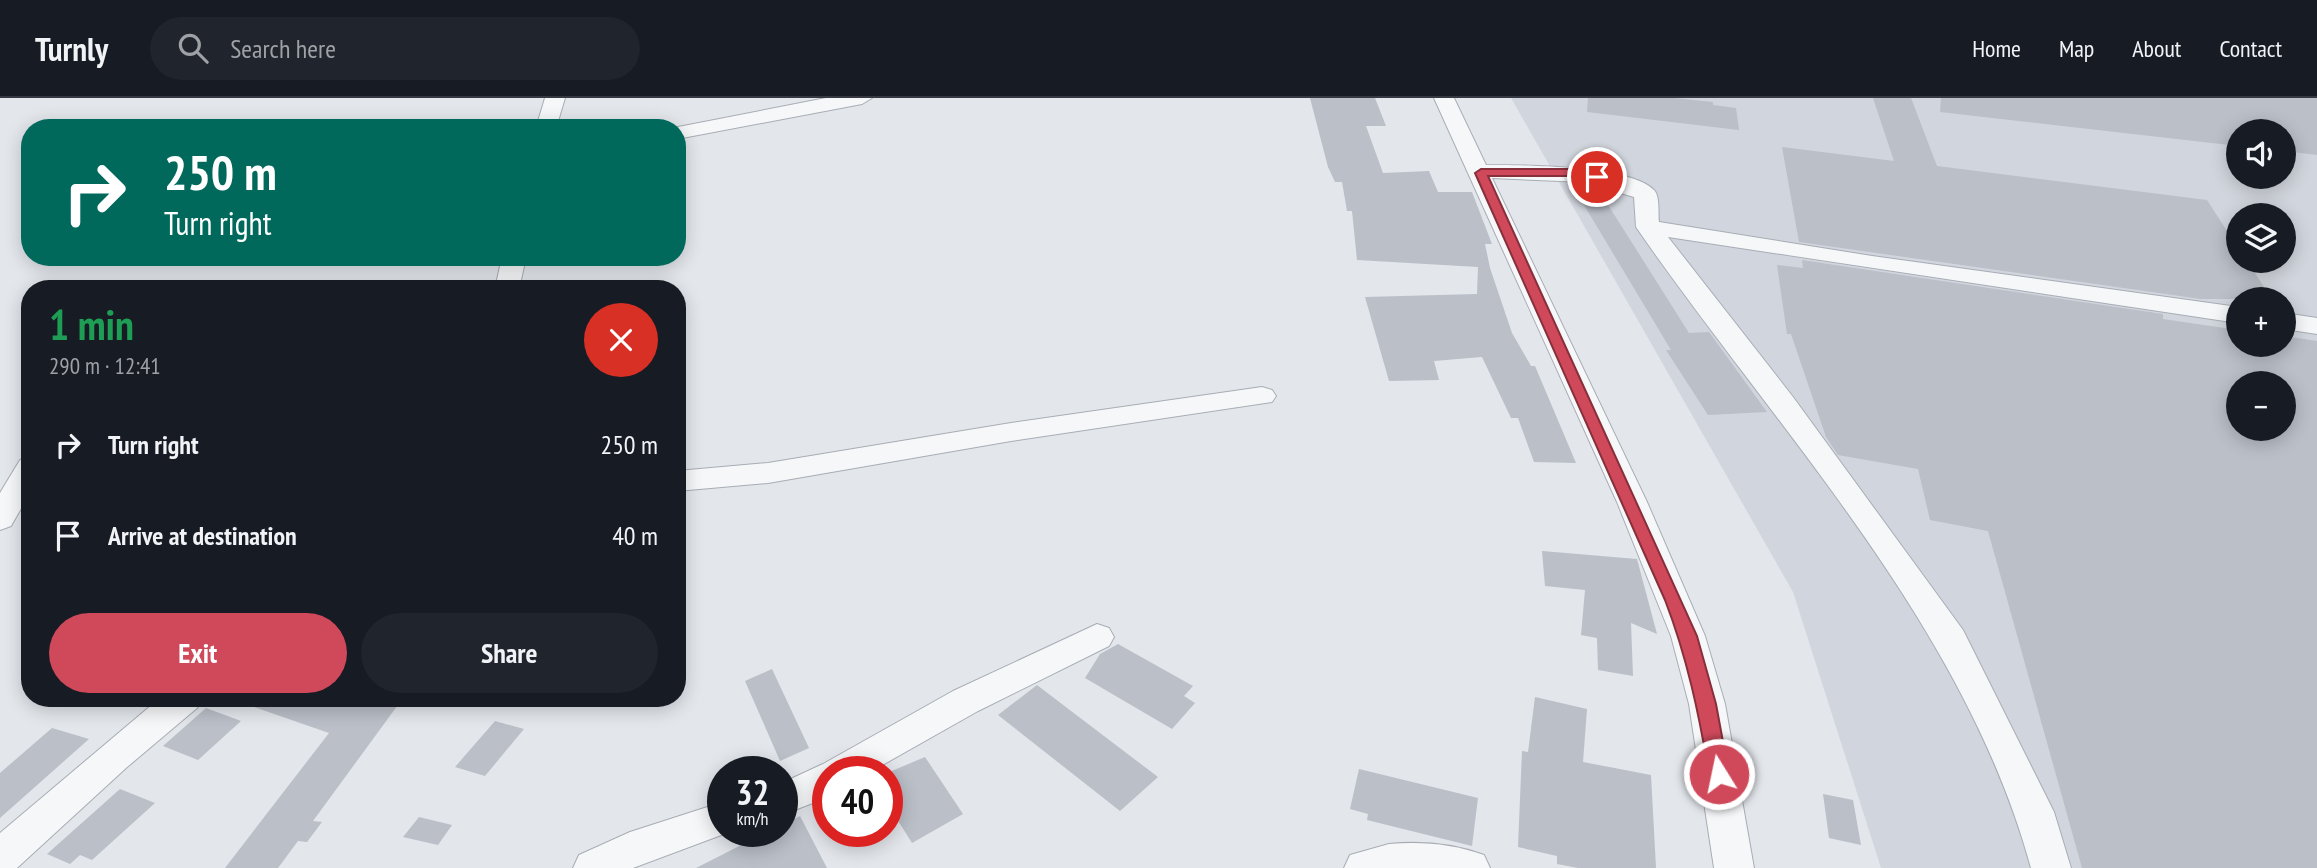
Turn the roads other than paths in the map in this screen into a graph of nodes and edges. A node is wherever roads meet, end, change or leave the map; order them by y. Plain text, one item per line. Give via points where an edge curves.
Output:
1 (555, 98) edge
2 (862, 98) edge
3 (1444, 98) edge
4 (549, 119) edge
5 (686, 131) edge
6 (1481, 173) junction
7 (1648, 227) junction
8 (2226, 312) edge
9 (2296, 323) edge
10 (2317, 326) edge
11 (1262, 396) dead end
12 (686, 480) edge
13 (21, 483) edge
14 (0, 519) edge
15 (1097, 637) dead end
16 (174, 707) edge
17 (864, 756) edge
18 (707, 823) edge
19 (0, 858) edge
20 (593, 868) edge
21 (1364, 868) edge
22 (1470, 868) edge
23 (1734, 868) edge
24 (2051, 868) edge

1 - 4 street
2 - 5 street
3 - 6 street
6 - 7 street via 1577,172 1618,181 1645,193
6 - 23 street via 1632,502 1688,636 1707,704
7 - 8 street
7 - 24 street via 1783,403 1951,639 2035,812
9 - 10 street
11 - 12 street via 768,473
13 - 14 street
15 - 17 street via 998,682
16 - 19 street
18 - 20 street via 644,844
21 - 22 street via 1375,863 1439,861

